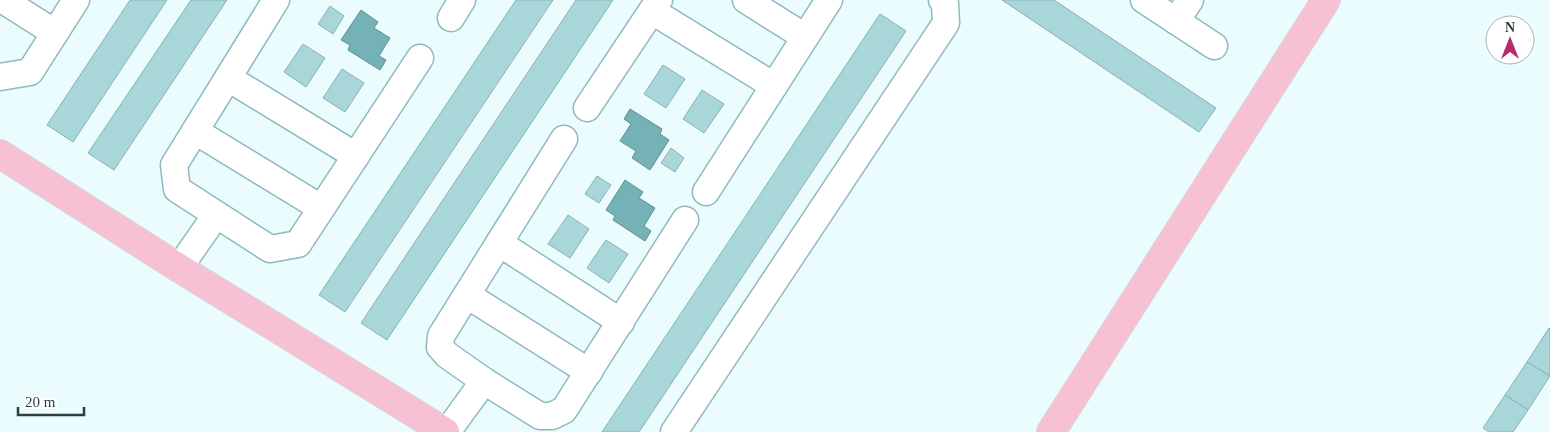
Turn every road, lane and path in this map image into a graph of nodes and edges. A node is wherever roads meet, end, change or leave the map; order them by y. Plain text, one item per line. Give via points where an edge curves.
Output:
1 (3, 0) edge
2 (76, 0) edge
3 (276, 0) edge
4 (746, 0) edge
5 (829, 0) edge
6 (942, 0) edge
7 (1144, 0) edge
8 (1326, 0) edge
9 (655, 6) edge
10 (1183, 10) edge
11 (55, 33) junction
12 (805, 37) junction
13 (1214, 46) dead end
14 (420, 58) dead end
15 (0, 77) edge
16 (228, 78) junction
17 (774, 86) junction
18 (587, 108) dead end
19 (194, 131) junction
20 (564, 139) dead end
21 (0, 154) edge
22 (356, 156) junction
23 (706, 192) dead end
24 (321, 208) junction
25 (216, 215) junction
26 (685, 220) dead end
27 (499, 243) junction
28 (179, 268) junction
29 (467, 295) junction
30 (621, 322) junction
31 (589, 372) junction
32 (484, 381) junction
33 (446, 432) edge
34 (674, 432) edge
35 (1051, 432) edge

1 - 11 street
2 - 11 street
3 - 16 street
4 - 12 street
5 - 12 street
6 - 34 street via 946,23
7 - 10 street
8 - 35 main road
9 - 17 street
9 - 18 street
10 - 13 street
11 - 15 street via 30,72
12 - 17 street
14 - 22 street
16 - 19 street
16 - 22 street
17 - 23 street
19 - 24 street
19 - 25 street via 174,165 177,189
20 - 27 street
21 - 28 main road
22 - 24 street
24 - 25 street via 298,244 270,249
25 - 28 street
26 - 30 street
27 - 29 street
27 - 30 street
28 - 33 main road
29 - 31 street
29 - 32 street via 441,336 440,347
30 - 31 street
31 - 32 street via 564,410 552,416 540,416
32 - 33 street

